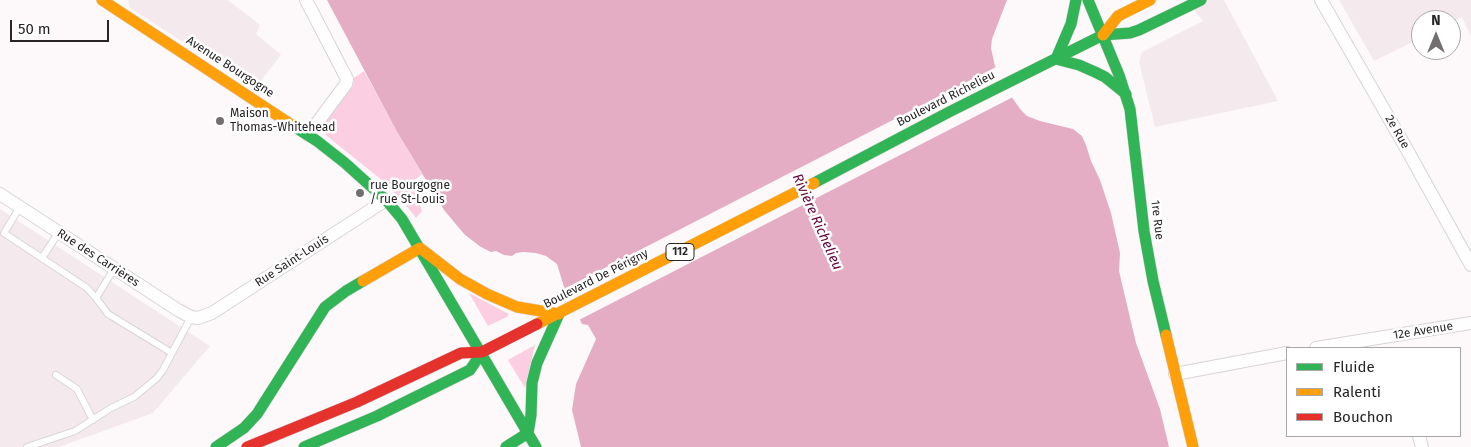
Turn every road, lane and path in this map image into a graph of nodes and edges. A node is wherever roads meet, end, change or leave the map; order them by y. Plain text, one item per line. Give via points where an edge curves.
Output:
1 (102, 0) edge
2 (306, 0) edge
3 (1076, 0) edge
4 (1088, 0) edge
5 (1120, 0) edge
6 (1201, 0) edge
7 (1321, 0) edge
8 (1149, 1) edge
9 (116, 4) edge
10 (1103, 35) junction
11 (1056, 59) junction
12 (1126, 94) junction
13 (308, 135) junction
14 (802, 189) joint
15 (0, 194) edge
16 (386, 200) junction
17 (20, 207) junction
18 (58, 232) junction
19 (2, 235) edge
20 (420, 248) junction
21 (42, 258) junction
22 (1471, 265) edge
23 (114, 269) junction
24 (96, 298) junction
25 (559, 314) junction
26 (194, 318) junction
27 (1471, 323) edge
28 (1394, 342) edge
29 (1329, 347) edge
30 (482, 352) junction
31 (172, 353) junction
32 (1286, 353) edge
33 (1175, 374) junction
34 (56, 375) dead end
35 (93, 420) junction
36 (528, 433) junction
37 (27, 447) edge
38 (216, 447) edge
39 (247, 447) edge
40 (304, 447) edge
41 (506, 447) edge
42 (536, 447) edge
43 (1193, 447) edge

1 - 9 main road, Avenue Bourgogne
2 - 13 street via 347,79
3 - 11 main road via 1071,24
4 - 10 main road, 1re Rue
5 - 8 main road
6 - 10 main road, Boulevard Richelieu / 112 via 1130,33
7 - 22 street, 2e Rue
8 - 10 main road, Boulevard Richelieu / 112 via 1118,16
9 - 13 main road, Avenue Bourgogne
10 - 11 main road, Boulevard Richelieu / 112
10 - 12 main road, 1re Rue
11 - 12 main road via 1095,72
11 - 14 main road, Boulevard Richelieu / 112
12 - 33 main road, 1re Rue via 1144,231
13 - 16 main road, Avenue Bourgogne via 336,155
14 - 25 main road, Boulevard De Périgny / 112
15 - 17 street, Rue des Carrières
16 - 20 main road, Avenue Bourgogne
16 - 26 street, Rue Saint-Louis via 212,313
17 - 18 street, Rue des Carrières
17 - 19 lane
18 - 21 lane
18 - 23 street, Rue des Carrières
19 - 21 lane
20 - 25 main road via 460,279 487,294 517,306
20 - 30 main road, Avenue Bourgogne
20 - 38 main road via 346,291 325,307 257,414
21 - 24 lane via 87,288
23 - 24 lane
23 - 26 street, Rue des Carrières
24 - 31 lane via 108,314
25 - 30 main road, Boulevard De Périgny / 112
25 - 36 main road via 537,363
26 - 31 lane
27 - 28 street, 12e Avenue
28 - 29 street, 12e Avenue
30 - 36 main road, Avenue Bourgogne
30 - 39 main road, Boulevard De Périgny / 112 via 460,353 357,402
30 - 40 main road, Boulevard De Périgny / 112 via 470,370 377,416
31 - 35 lane via 148,387
32 - 33 street
33 - 43 main road, 1re Rue
34 - 35 lane via 77,389
35 - 37 lane via 75,431
36 - 41 main road
36 - 42 main road, Avenue Bourgogne

